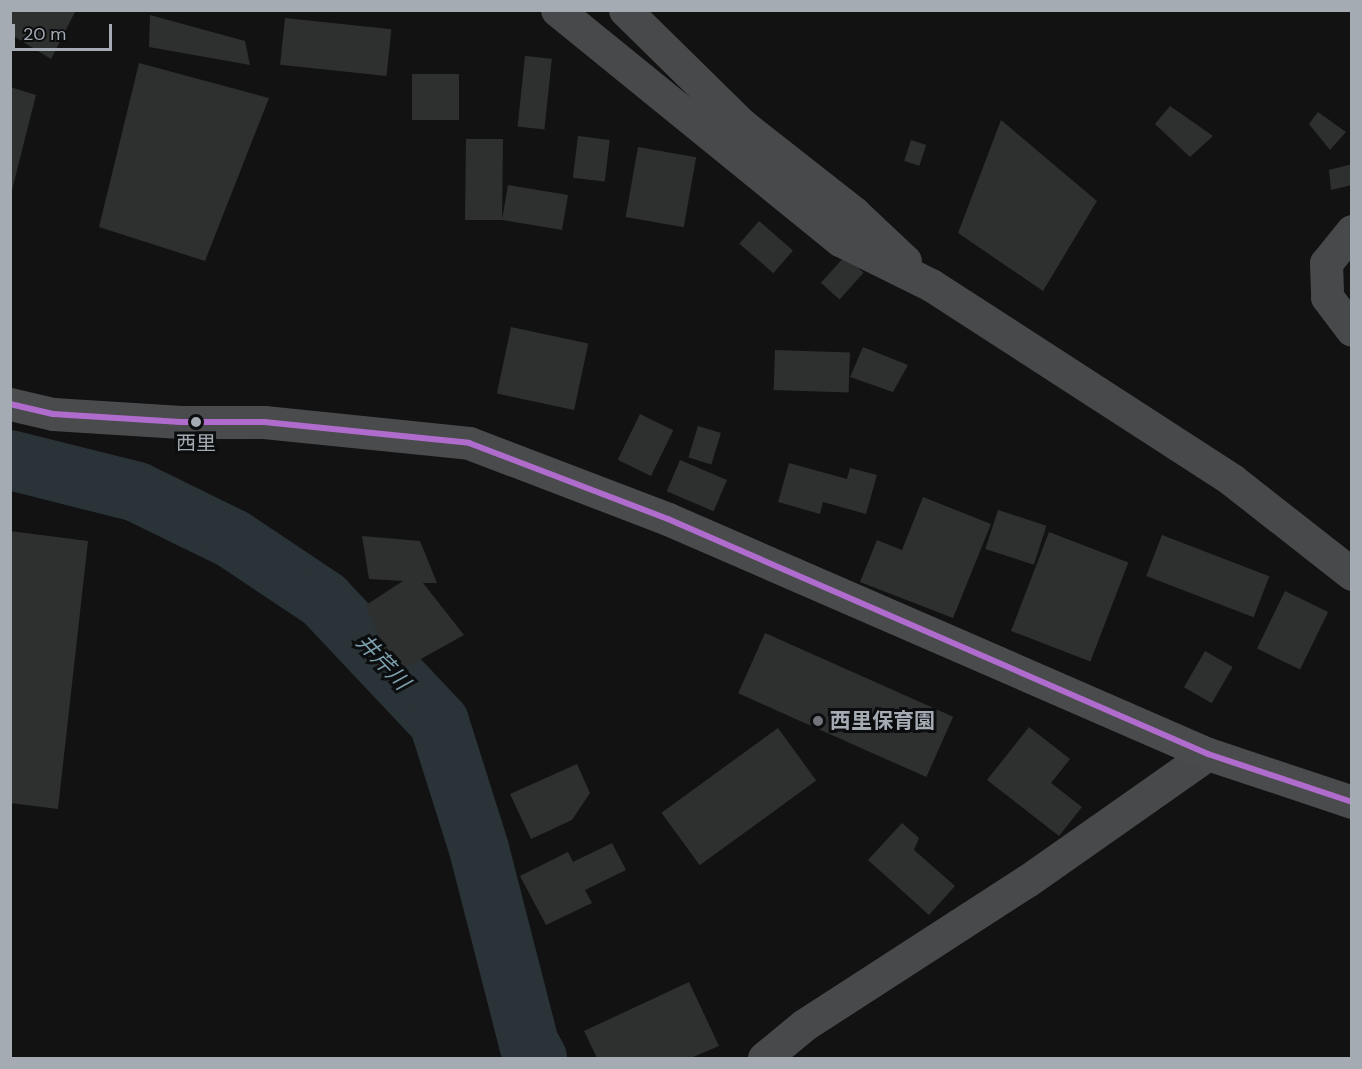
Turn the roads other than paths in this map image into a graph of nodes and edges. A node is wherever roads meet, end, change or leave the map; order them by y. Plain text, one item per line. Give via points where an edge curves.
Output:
1 (557, 10) edge
2 (625, 10) edge
3 (1352, 231) edge
4 (931, 285) junction
5 (1352, 330) edge
6 (10, 404) edge
7 (1352, 574) edge
8 (1208, 754) junction
9 (1352, 802) edge
10 (764, 1059) edge

1 - 4 street via 840,240
2 - 4 street via 741,123 854,213
3 - 5 street via 1326,263 1327,297
4 - 7 street via 1232,480
6 - 8 main road via 53,414 181,422 264,422 469,442 668,519
8 - 9 main road
8 - 10 street via 1027,881 804,1025

